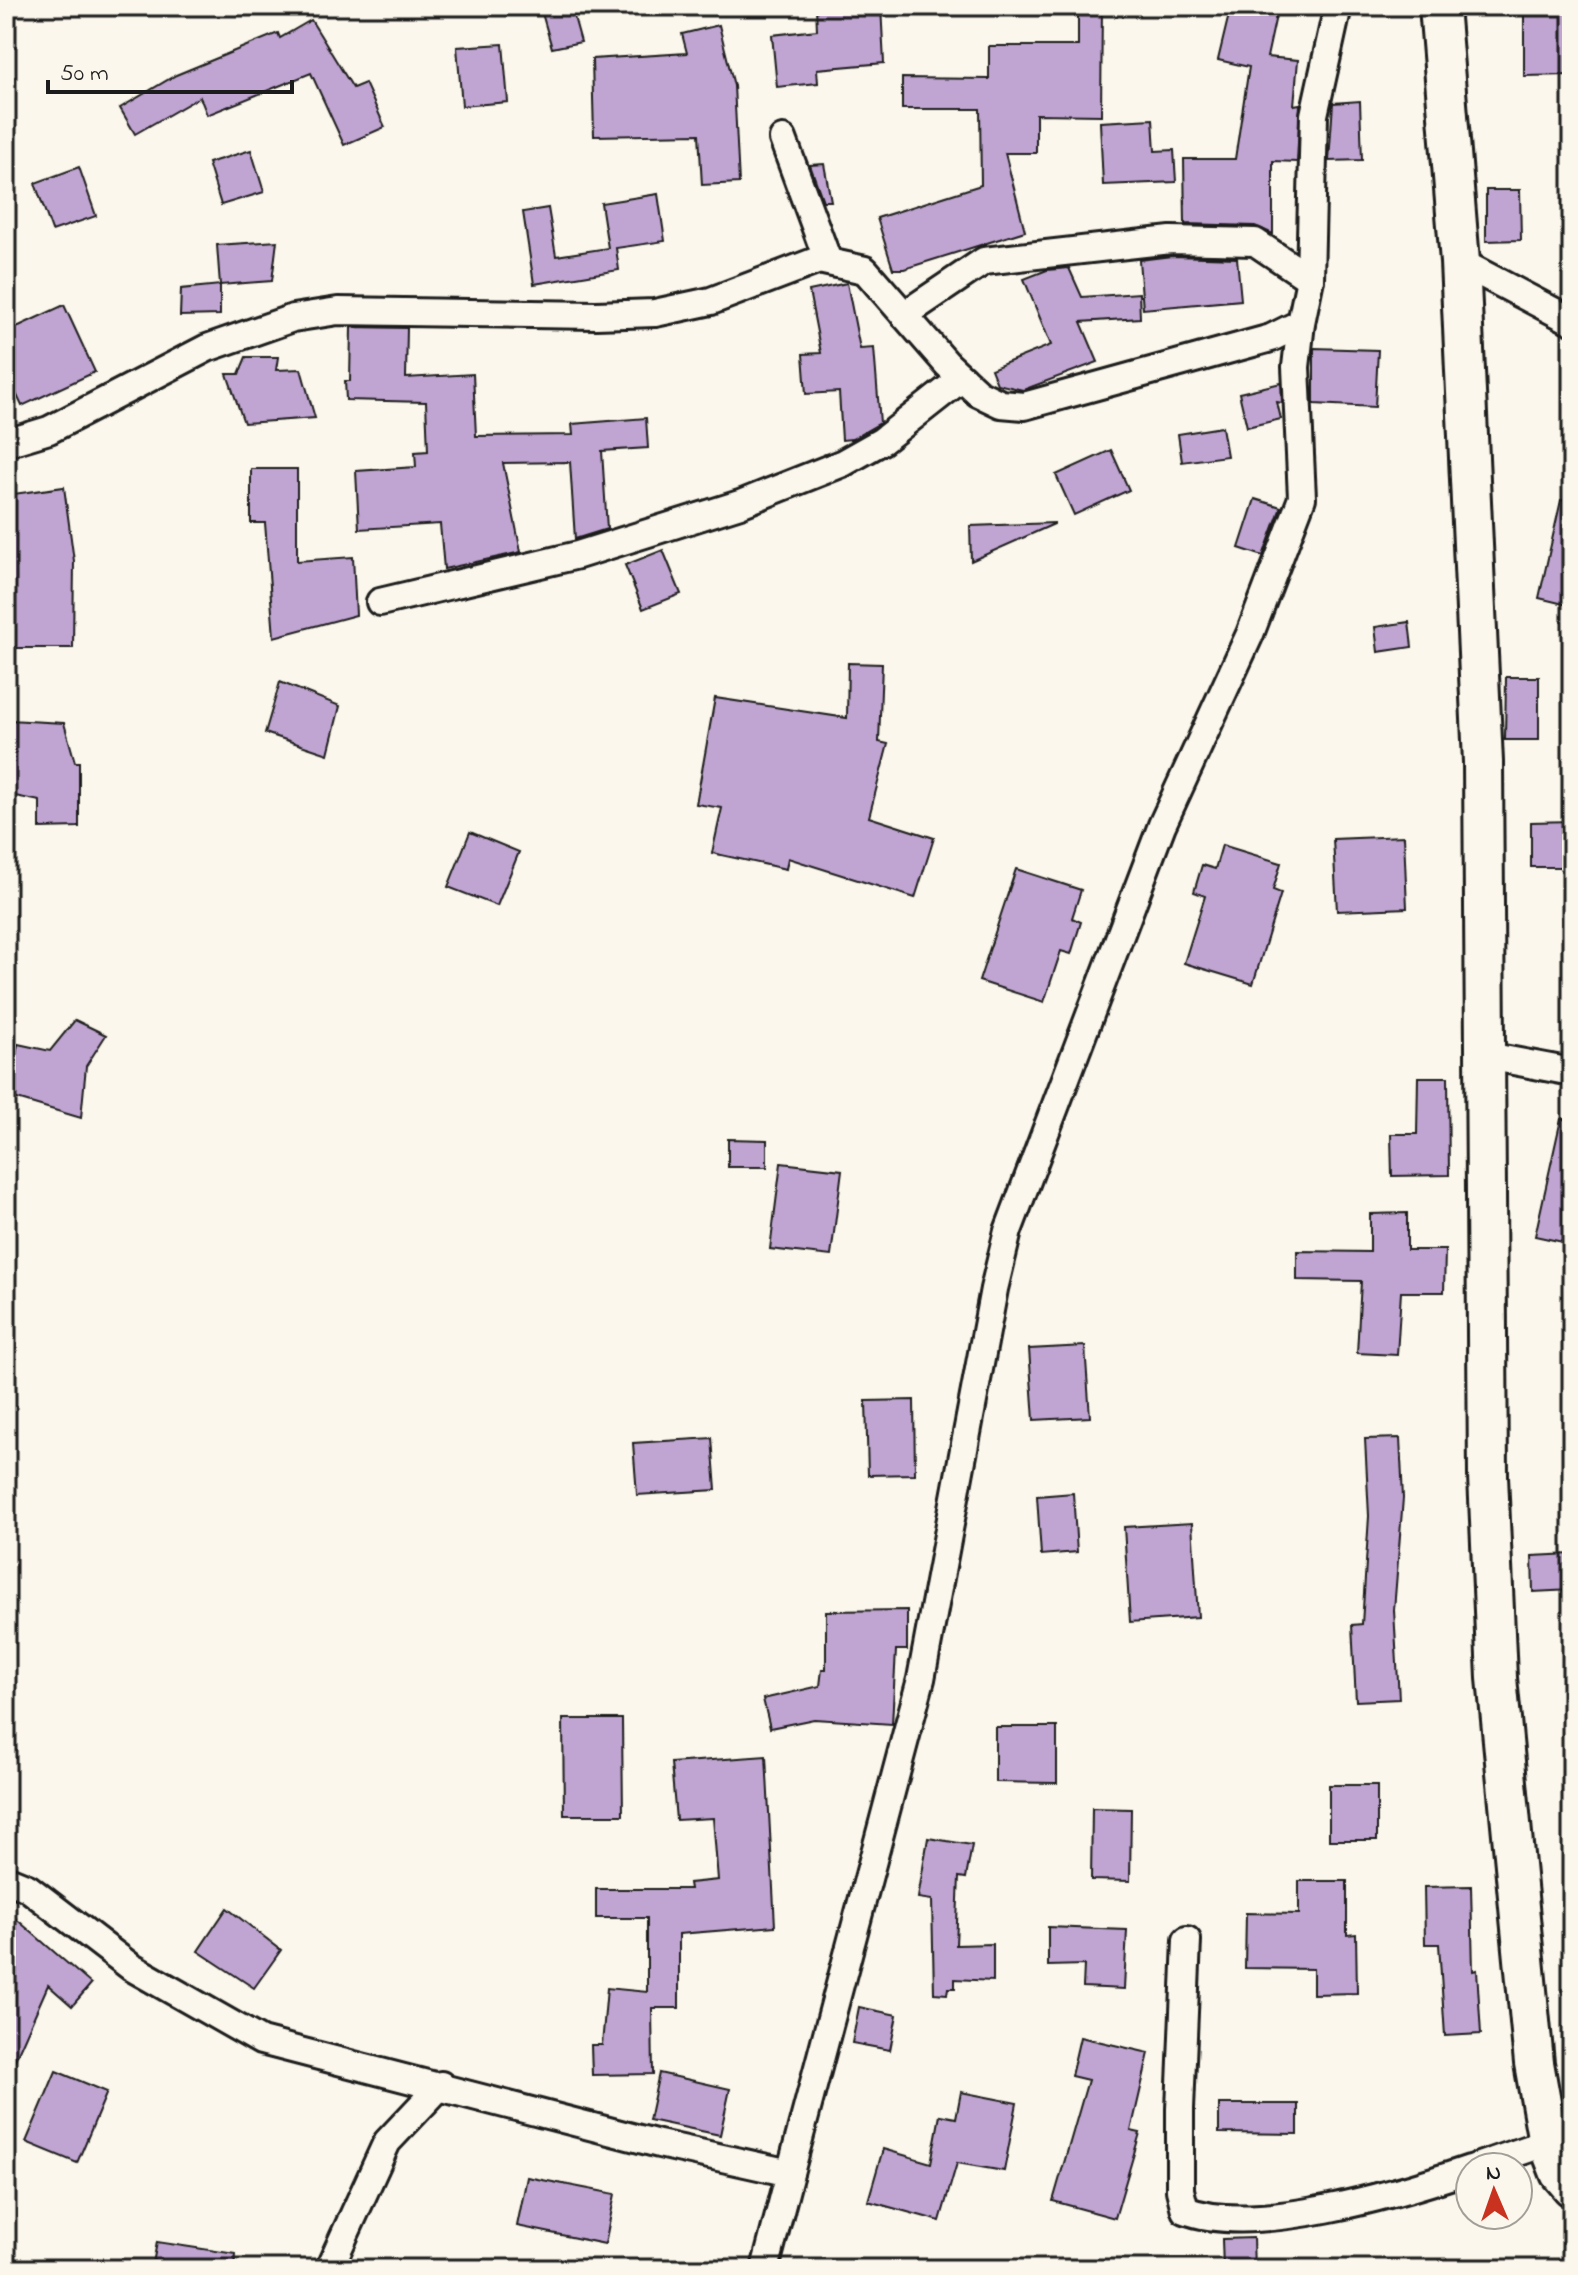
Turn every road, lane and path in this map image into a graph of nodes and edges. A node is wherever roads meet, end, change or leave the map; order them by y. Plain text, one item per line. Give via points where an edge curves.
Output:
1 (1338, 6) edge
2 (1439, 6) edge
3 (783, 139) dead end
4 (828, 261) junction
5 (1460, 262) junction
6 (1310, 279) junction
7 (904, 315) junction
8 (1572, 321) edge
9 (1301, 323) junction
10 (962, 378) junction
11 (6, 443) edge
12 (380, 602) dead end
13 (1487, 1056) junction
14 (1572, 1072) edge
15 (6, 1879) edge
16 (1187, 1940) dead end
17 (441, 2085) junction
18 (1534, 2168) edge
19 (1563, 2168) edge
20 (790, 2173) junction
21 (1454, 2174) edge
22 (329, 2269) edge
23 (765, 2269) edge

1 - 6 street via 1314,115
2 - 5 street
3 - 4 street
4 - 7 street via 865,270
4 - 11 street via 798,266 711,301 655,313 338,311 293,318 207,348 49,430
5 - 8 street
5 - 13 street via 1483,762
6 - 7 street via 1255,242 1171,240 984,261
6 - 9 street
7 - 10 street
9 - 10 street via 1271,338 1024,406 1001,404
9 - 20 street via 1296,367 1302,498 1250,634 1151,853 1008,1231 921,1679
10 - 12 street via 882,441 843,463 740,504 578,555
13 - 14 street
13 - 19 street via 1488,1476 1497,1678 1534,2063
15 - 17 street via 28,1888 131,1967 261,2041
16 - 21 street via 1180,2109 1180,2190 1185,2210 1205,2218 1236,2219 1326,2209
17 - 20 street
17 - 22 street via 387,2142
18 - 19 street
20 - 23 street

